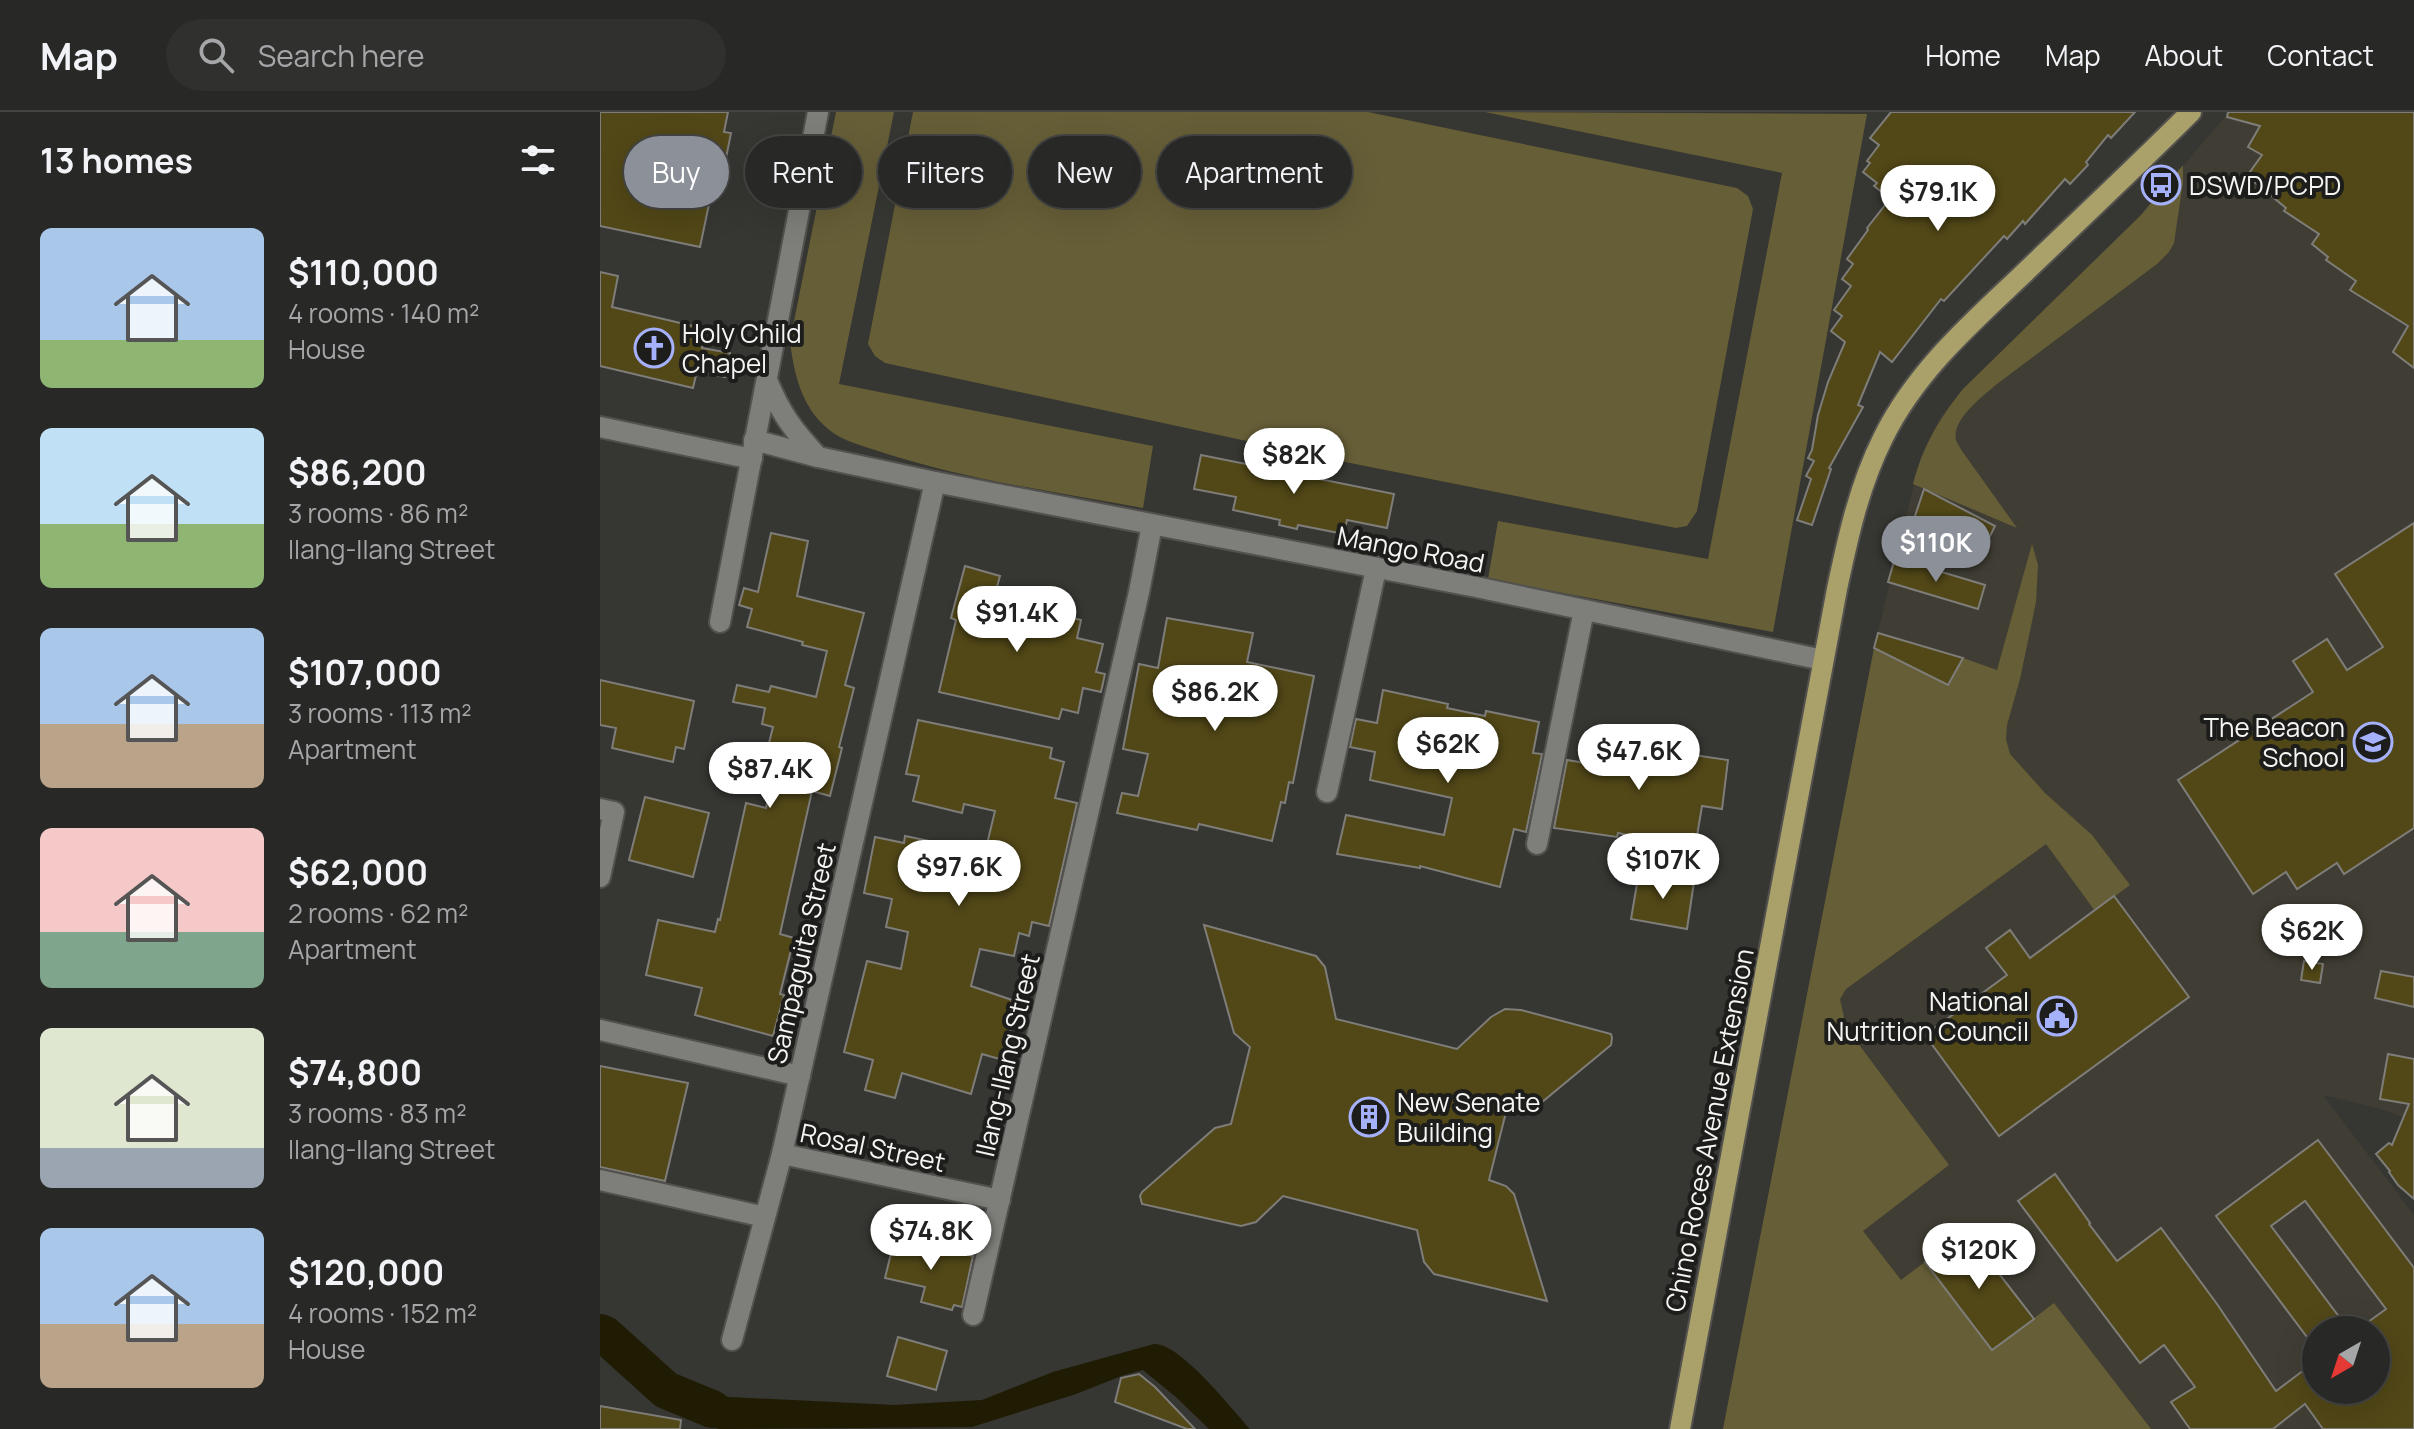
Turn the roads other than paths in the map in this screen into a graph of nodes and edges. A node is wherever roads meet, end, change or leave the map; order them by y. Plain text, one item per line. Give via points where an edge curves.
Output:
1 (818, 112) edge
2 (2181, 115) edge
3 (767, 380) junction
4 (600, 427) edge
5 (753, 449) junction
6 (818, 457) junction
7 (935, 482) junction
8 (1152, 525) junction
9 (1376, 569) junction
10 (1584, 610) junction
11 (720, 622) dead end
12 (1823, 660) junction
13 (1327, 792) dead end
14 (600, 809) edge
15 (1537, 844) dead end
16 (600, 877) edge
17 (600, 1030) edge
18 (800, 1076) junction
19 (782, 1154) junction
20 (600, 1180) edge
21 (1000, 1200) junction
22 (765, 1217) junction
23 (973, 1315) dead end
24 (732, 1340) dead end
25 (1680, 1429) edge

1 - 3 street
2 - 12 main road, Chino Roces Avenue Extension via 1950,343 1912,390 1884,436 1860,493
3 - 5 street
3 - 6 street via 785,418
4 - 5 street, Mango Road
5 - 6 street, Mango Road
5 - 11 street
6 - 7 street, Mango Road
7 - 8 street, Mango Road
7 - 18 street, Sampaguita Street
8 - 9 street, Mango Road
8 - 21 street, Ilang-Ilang Street
9 - 10 street, Mango Road
9 - 13 street
10 - 12 street, Mango Road
10 - 15 street
12 - 25 main road, Chino Roces Avenue Extension
14 - 16 street via 614,812
17 - 18 street
18 - 19 street, Sampaguita Street
19 - 21 street, Rosal Street
19 - 22 street, Sampaguita Street
20 - 22 street
21 - 23 street, Ilang-Ilang Street
22 - 24 street, Sampaguita Street

